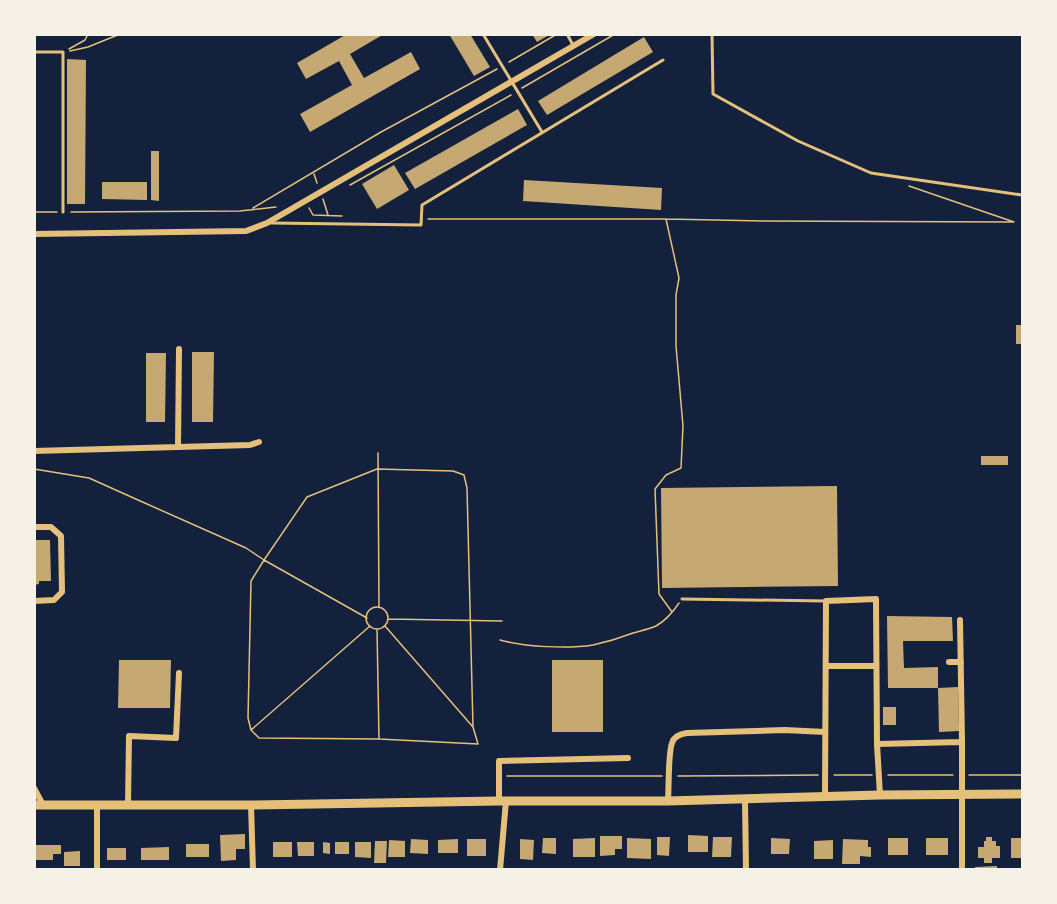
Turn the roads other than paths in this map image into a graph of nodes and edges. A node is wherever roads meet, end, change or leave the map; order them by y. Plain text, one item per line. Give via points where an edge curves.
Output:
1 (483, 34) edge
2 (567, 34) edge
3 (594, 34) edge
4 (712, 34) edge
5 (574, 46) junction
6 (34, 52) edge
7 (663, 60) dead end
8 (512, 82) junction
9 (542, 132) junction
10 (1023, 195) edge
11 (63, 212) road end
12 (267, 223) junction
13 (34, 234) edge
14 (179, 349) dead end
15 (259, 442) dead end
16 (178, 447) junction
17 (34, 451) edge
18 (34, 527) edge
19 (682, 599) road end
20 (826, 600) junction
21 (34, 601) edge
22 (960, 620) dead end
23 (949, 662) dead end
24 (961, 662) junction
25 (826, 666) junction
26 (876, 666) junction
27 (179, 673) dead end
28 (825, 732) junction
29 (962, 742) junction
30 (878, 744) junction
31 (628, 758) dead end
32 (34, 788) edge
33 (1023, 794) edge
34 (880, 795) junction
35 (962, 795) junction
36 (825, 797) junction
37 (745, 800) junction
38 (503, 801) junction
39 (668, 801) junction
40 (39, 805) edge
41 (97, 805) junction
42 (128, 805) junction
43 (251, 805) junction
44 (97, 870) edge
45 (253, 870) edge
46 (500, 870) edge
47 (746, 870) edge
48 (962, 870) edge

1 - 8 lane
2 - 5 lane
3 - 5 street
4 - 10 lane via 713,94 798,141 871,173
5 - 8 street
6 - 11 lane via 63,52
7 - 9 lane
8 - 9 lane
8 - 12 street
9 - 12 lane via 422,205 421,225
12 - 13 street via 246,231
14 - 16 street
15 - 16 street
16 - 17 street
18 - 21 street via 51,527 61,536 62,592 54,600
19 - 20 lane
20 - 25 street
20 - 26 street via 876,599
22 - 24 street
23 - 24 street
24 - 29 street
25 - 26 street
25 - 28 street
26 - 30 street
27 - 42 street via 176,738 129,736
28 - 36 street
28 - 39 street via 678,735 672,741
29 - 30 street
29 - 35 street
30 - 34 street
31 - 38 street via 499,761
32 - 40 street
33 - 35 main road
34 - 35 main road
34 - 36 main road
35 - 48 street
36 - 37 main road
37 - 39 main road
37 - 47 street
38 - 39 main road
38 - 43 main road
38 - 46 street
40 - 41 main road
41 - 42 main road
41 - 44 street
42 - 43 main road
43 - 45 street

